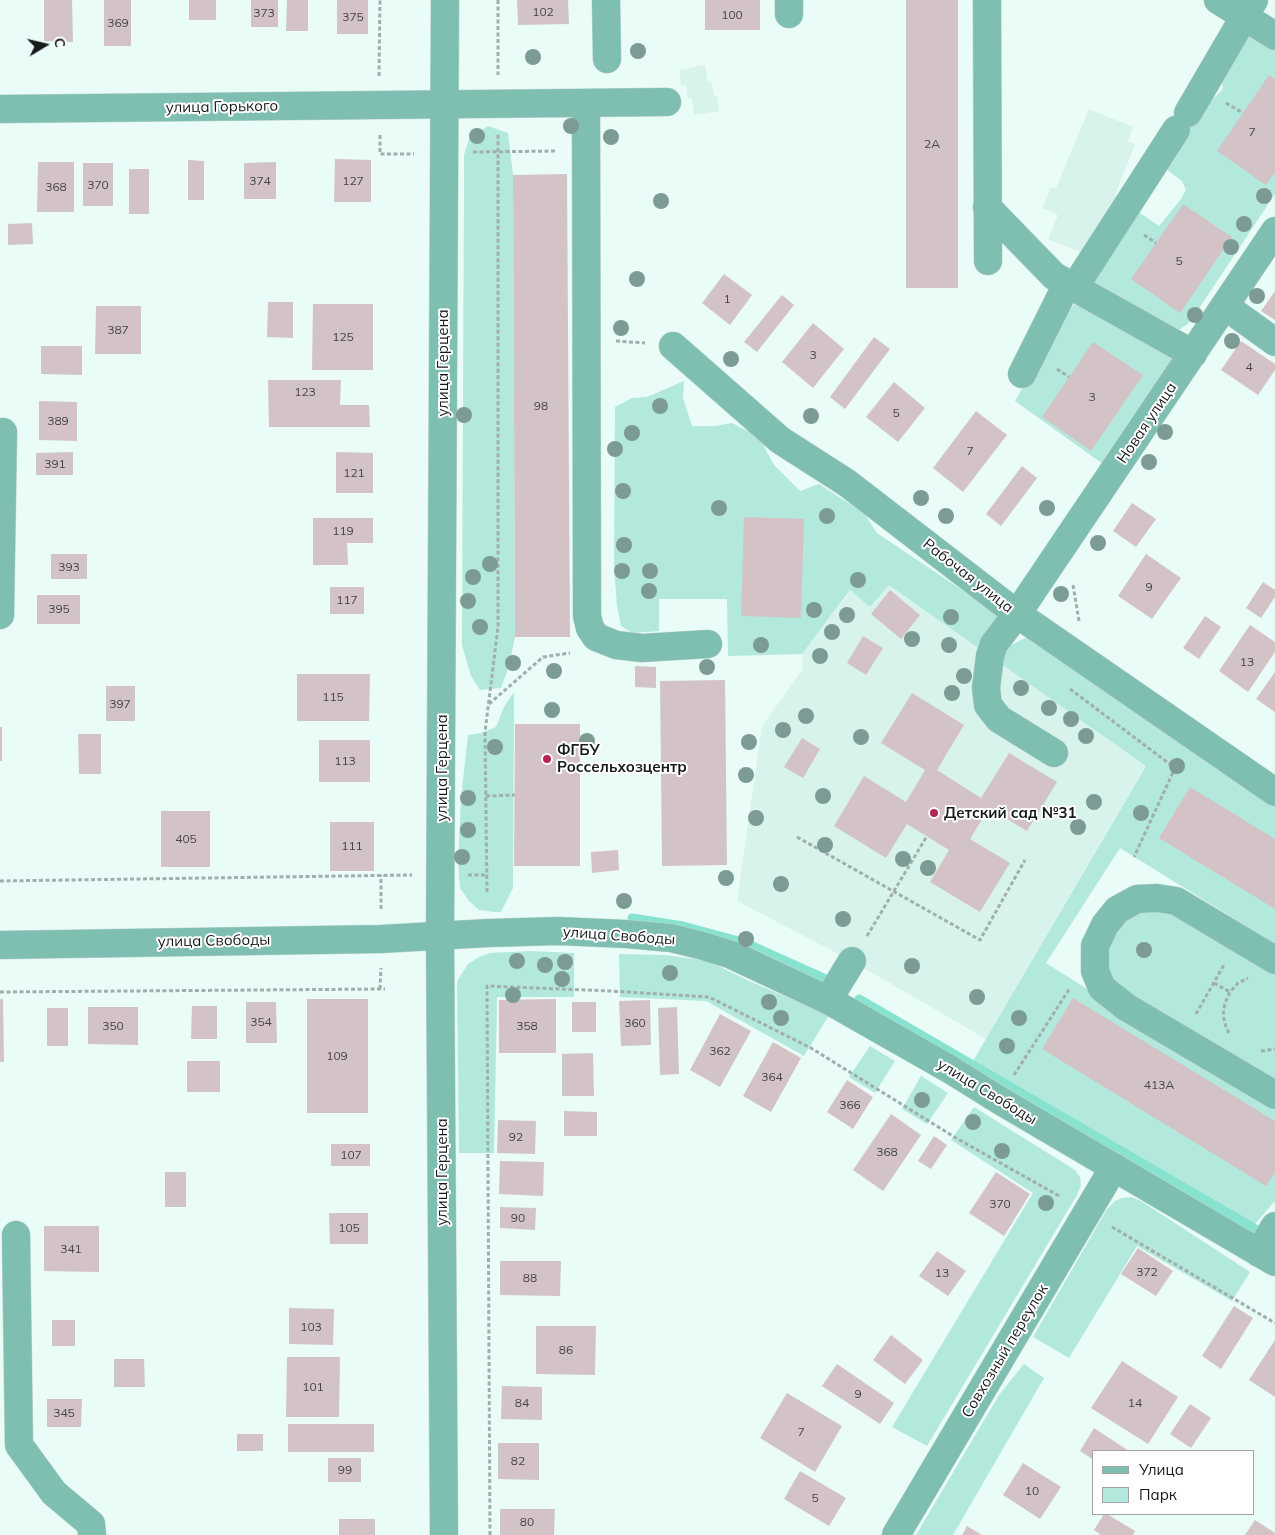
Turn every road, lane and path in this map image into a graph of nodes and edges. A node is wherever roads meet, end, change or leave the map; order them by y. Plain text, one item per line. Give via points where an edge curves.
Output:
1 (446, 0) edge
2 (498, 0) edge
3 (606, 0) edge
4 (987, 0) edge
5 (1218, 0) edge
6 (1249, 8) edge
7 (1275, 36) edge
8 (607, 59) dead end
9 (667, 102) dead end
10 (586, 103) junction
11 (444, 104) junction
12 (498, 104) junction
13 (0, 109) edge
14 (987, 206) junction
15 (1275, 231) edge
16 (988, 261) dead end
17 (1071, 286) junction
18 (1226, 306) junction
19 (586, 338) junction
20 (1275, 342) edge
21 (673, 346) joint
22 (1193, 354) junction
23 (1022, 374) dead end
24 (3, 432) dead end
25 (1066, 543) junction
26 (1017, 614) junction
27 (0, 615) edge
28 (708, 644) dead end
29 (1087, 662) junction
30 (1068, 688) dead end
31 (1054, 753) dead end
32 (1275, 792) edge
33 (515, 795) dead end
34 (486, 796) junction
35 (927, 836) dead end
36 (798, 837) dead end
37 (1134, 857) dead end
38 (1025, 860) dead end
39 (441, 875) junction
40 (488, 876) junction
41 (0, 881) edge
42 (487, 892) dead end
43 (894, 892) junction
44 (440, 935) junction
45 (1239, 939) junction
46 (0, 944) edge
47 (852, 960) joint
48 (1275, 960) edge
49 (1254, 976) dead end
50 (1075, 981) dead end
51 (1214, 983) junction
52 (385, 989) dead end
53 (0, 992) edge
54 (1230, 992) junction
55 (828, 1000) junction
56 (1233, 1039) dead end
57 (1181, 1040) junction
58 (1016, 1074) dead end
59 (1275, 1095) edge
60 (1114, 1167) junction
61 (1088, 1212) junction
62 (1275, 1226) edge
63 (16, 1235) dead end
64 (1267, 1257) edge
65 (1275, 1323) edge
66 (92, 1535) edge
67 (444, 1535) edge
68 (490, 1535) edge
69 (896, 1535) edge

1 - 11 street, улица Герцена
2 - 12 path
3 - 8 street
4 - 14 street
5 - 6 street
6 - 7 street
6 - 17 street via 1182,122
9 - 10 street, улица Горького
10 - 12 street, улица Горького
10 - 19 street
11 - 12 street, улица Горького
11 - 13 street, улица Горького
11 - 39 street, улица Герцена
12 - 34 path via 498,627 486,732
14 - 16 street
14 - 17 street via 1054,276
15 - 18 street, Новая улица
17 - 22 street
17 - 23 street
18 - 20 street
18 - 22 street, Новая улица
19 - 21 path
19 - 28 street via 587,616 590,628 596,637 629,647
21 - 26 street, Рабочая улица via 780,440 847,482
22 - 25 street, Новая улица
24 - 27 street
25 - 26 street, Новая улица
25 - 29 path
26 - 29 street, Рабочая улица
26 - 31 street, Новая улица via 994,644 990,656 986,688 988,705 999,719
29 - 32 street, Рабочая улица
30 - 37 path via 1175,768
33 - 34 path
34 - 40 path
35 - 43 path
36 - 43 path
38 - 43 path via 980,940
39 - 40 path
39 - 41 path
39 - 44 street, улица Герцена
40 - 42 path
43 - 47 path
44 - 46 street, улица Свободы via 381,939
44 - 55 street, улица Свободы via 558,931 671,938 732,955
44 - 67 street, улица Герцена
45 - 48 street
45 - 51 path
45 - 57 street via 1176,902 1157,898 1137,899 1117,910 1105,925 1095,946 1095,971 1102,988 1126,1007
47 - 55 street
49 - 54 path via 1238,983
50 - 58 path
51 - 54 path
51 - 57 path
52 - 53 path
54 - 56 path via 1223,1015
55 - 60 street, улица Свободы
57 - 59 street
60 - 61 street, Совхозный переулок
60 - 64 street, улица Свободы
61 - 65 path
61 - 68 path via 956,1138 811,1048 710,998 487,986
61 - 69 street, Совхозный переулок
62 - 64 street
63 - 66 street via 19,1445 54,1493 91,1524

